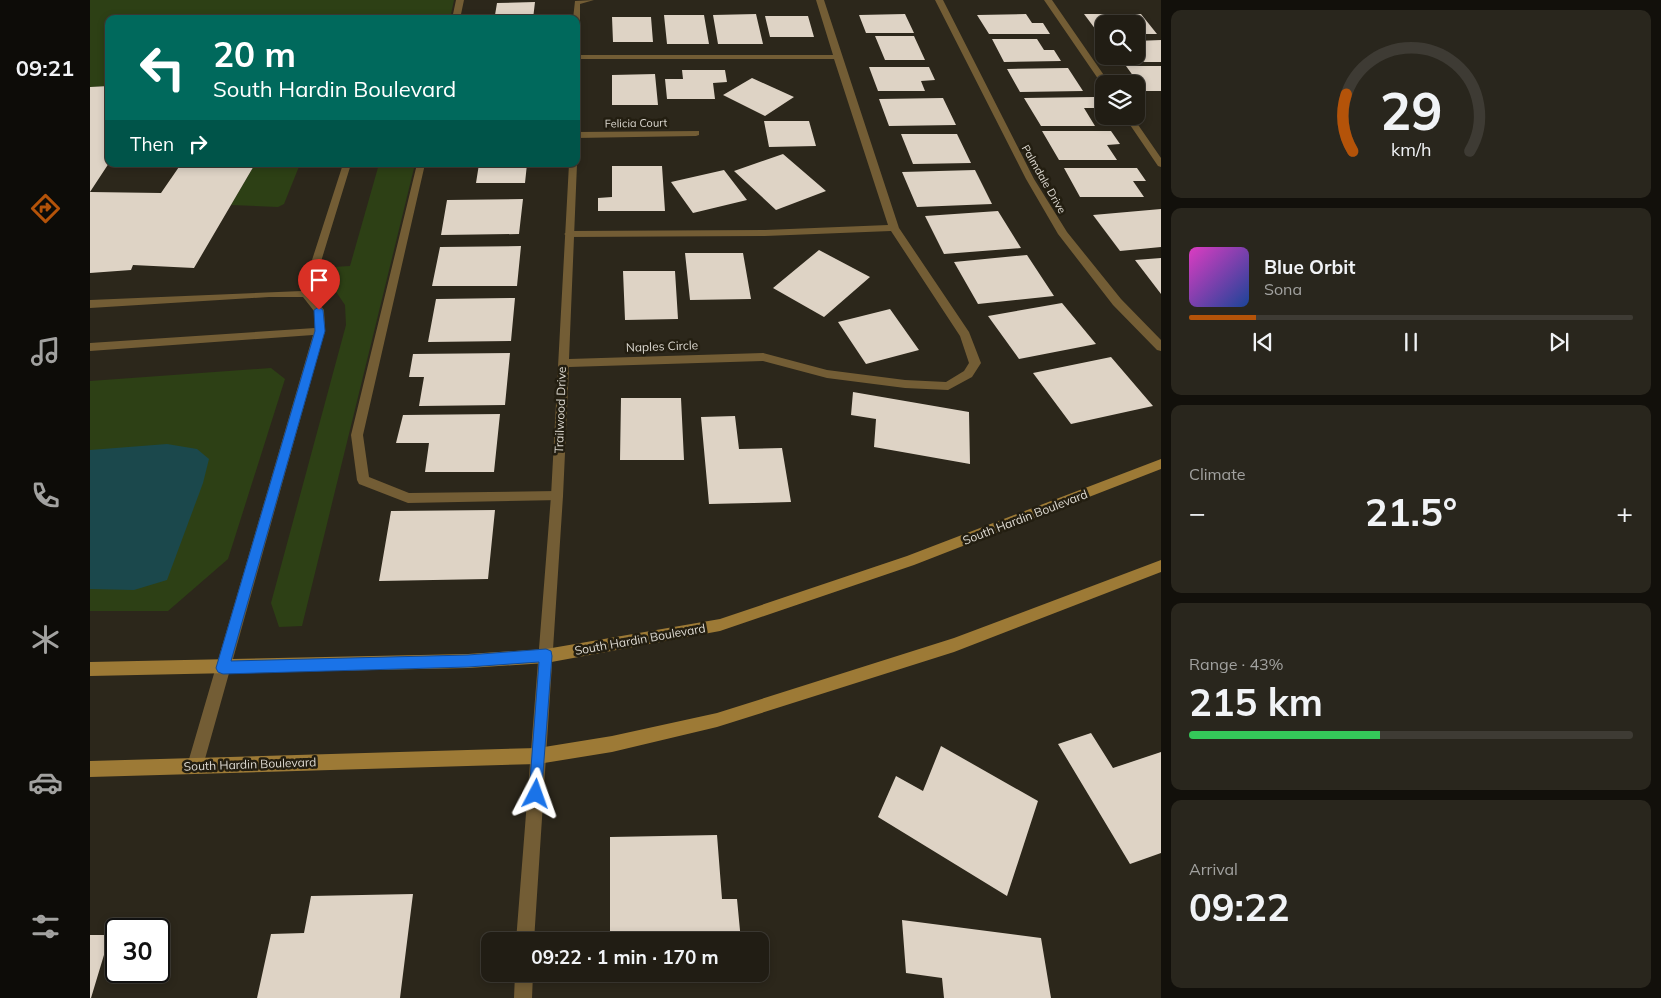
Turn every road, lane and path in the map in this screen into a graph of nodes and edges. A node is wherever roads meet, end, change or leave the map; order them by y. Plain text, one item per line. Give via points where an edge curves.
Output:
1 (460, 0) edge
2 (590, 0) edge
3 (820, 0) edge
4 (939, 0) edge
5 (1048, 0) edge
6 (457, 15) edge
7 (576, 15) edge
8 (580, 57) edge
9 (837, 57) junction
10 (1100, 75) edge
11 (1134, 125) edge
12 (696, 133) dead end
13 (580, 135) edge
14 (1161, 164) edge
15 (346, 167) edge
16 (420, 167) edge
17 (572, 167) edge
18 (894, 228) junction
19 (569, 234) junction
20 (306, 294) junction
21 (90, 304) edge
22 (320, 331) junction
23 (90, 347) edge
24 (1161, 348) edge
25 (562, 362) junction
26 (1161, 464) edge
27 (557, 496) junction
28 (1161, 566) edge
29 (546, 656) junction
30 (223, 668) junction
31 (90, 669) edge
32 (538, 756) junction
33 (196, 766) junction
34 (90, 769) edge
35 (526, 932) edge
36 (523, 982) edge
37 (522, 998) edge

1 - 6 street
2 - 7 street via 577,2
3 - 9 street
4 - 24 street, Palmdale Drive via 1030,179 1063,234 1116,302
5 - 10 street
8 - 9 street
9 - 18 street
11 - 14 street
12 - 13 street, Felicia Court
15 - 20 street
16 - 27 street via 357,434 363,480 408,498
17 - 19 street, Trailwood Drive
18 - 19 street via 765,233
18 - 25 street, Naples Circle via 965,335 975,363 968,374 948,386 828,374 763,357
19 - 25 street, Trailwood Drive
20 - 21 street
20 - 22 street via 319,310
22 - 23 street
22 - 30 street
25 - 27 street, Trailwood Drive
26 - 29 main road, South Hardin Boulevard via 910,562 720,625
27 - 29 street, Trailwood Drive
28 - 32 main road, South Hardin Boulevard via 954,645 717,720 612,744
29 - 30 main road, South Hardin Boulevard
29 - 32 street, Trailwood Drive
30 - 31 main road, South Hardin Boulevard
30 - 33 street
32 - 33 main road, South Hardin Boulevard
32 - 35 street, Trailwood Drive
33 - 34 main road, South Hardin Boulevard
36 - 37 street

